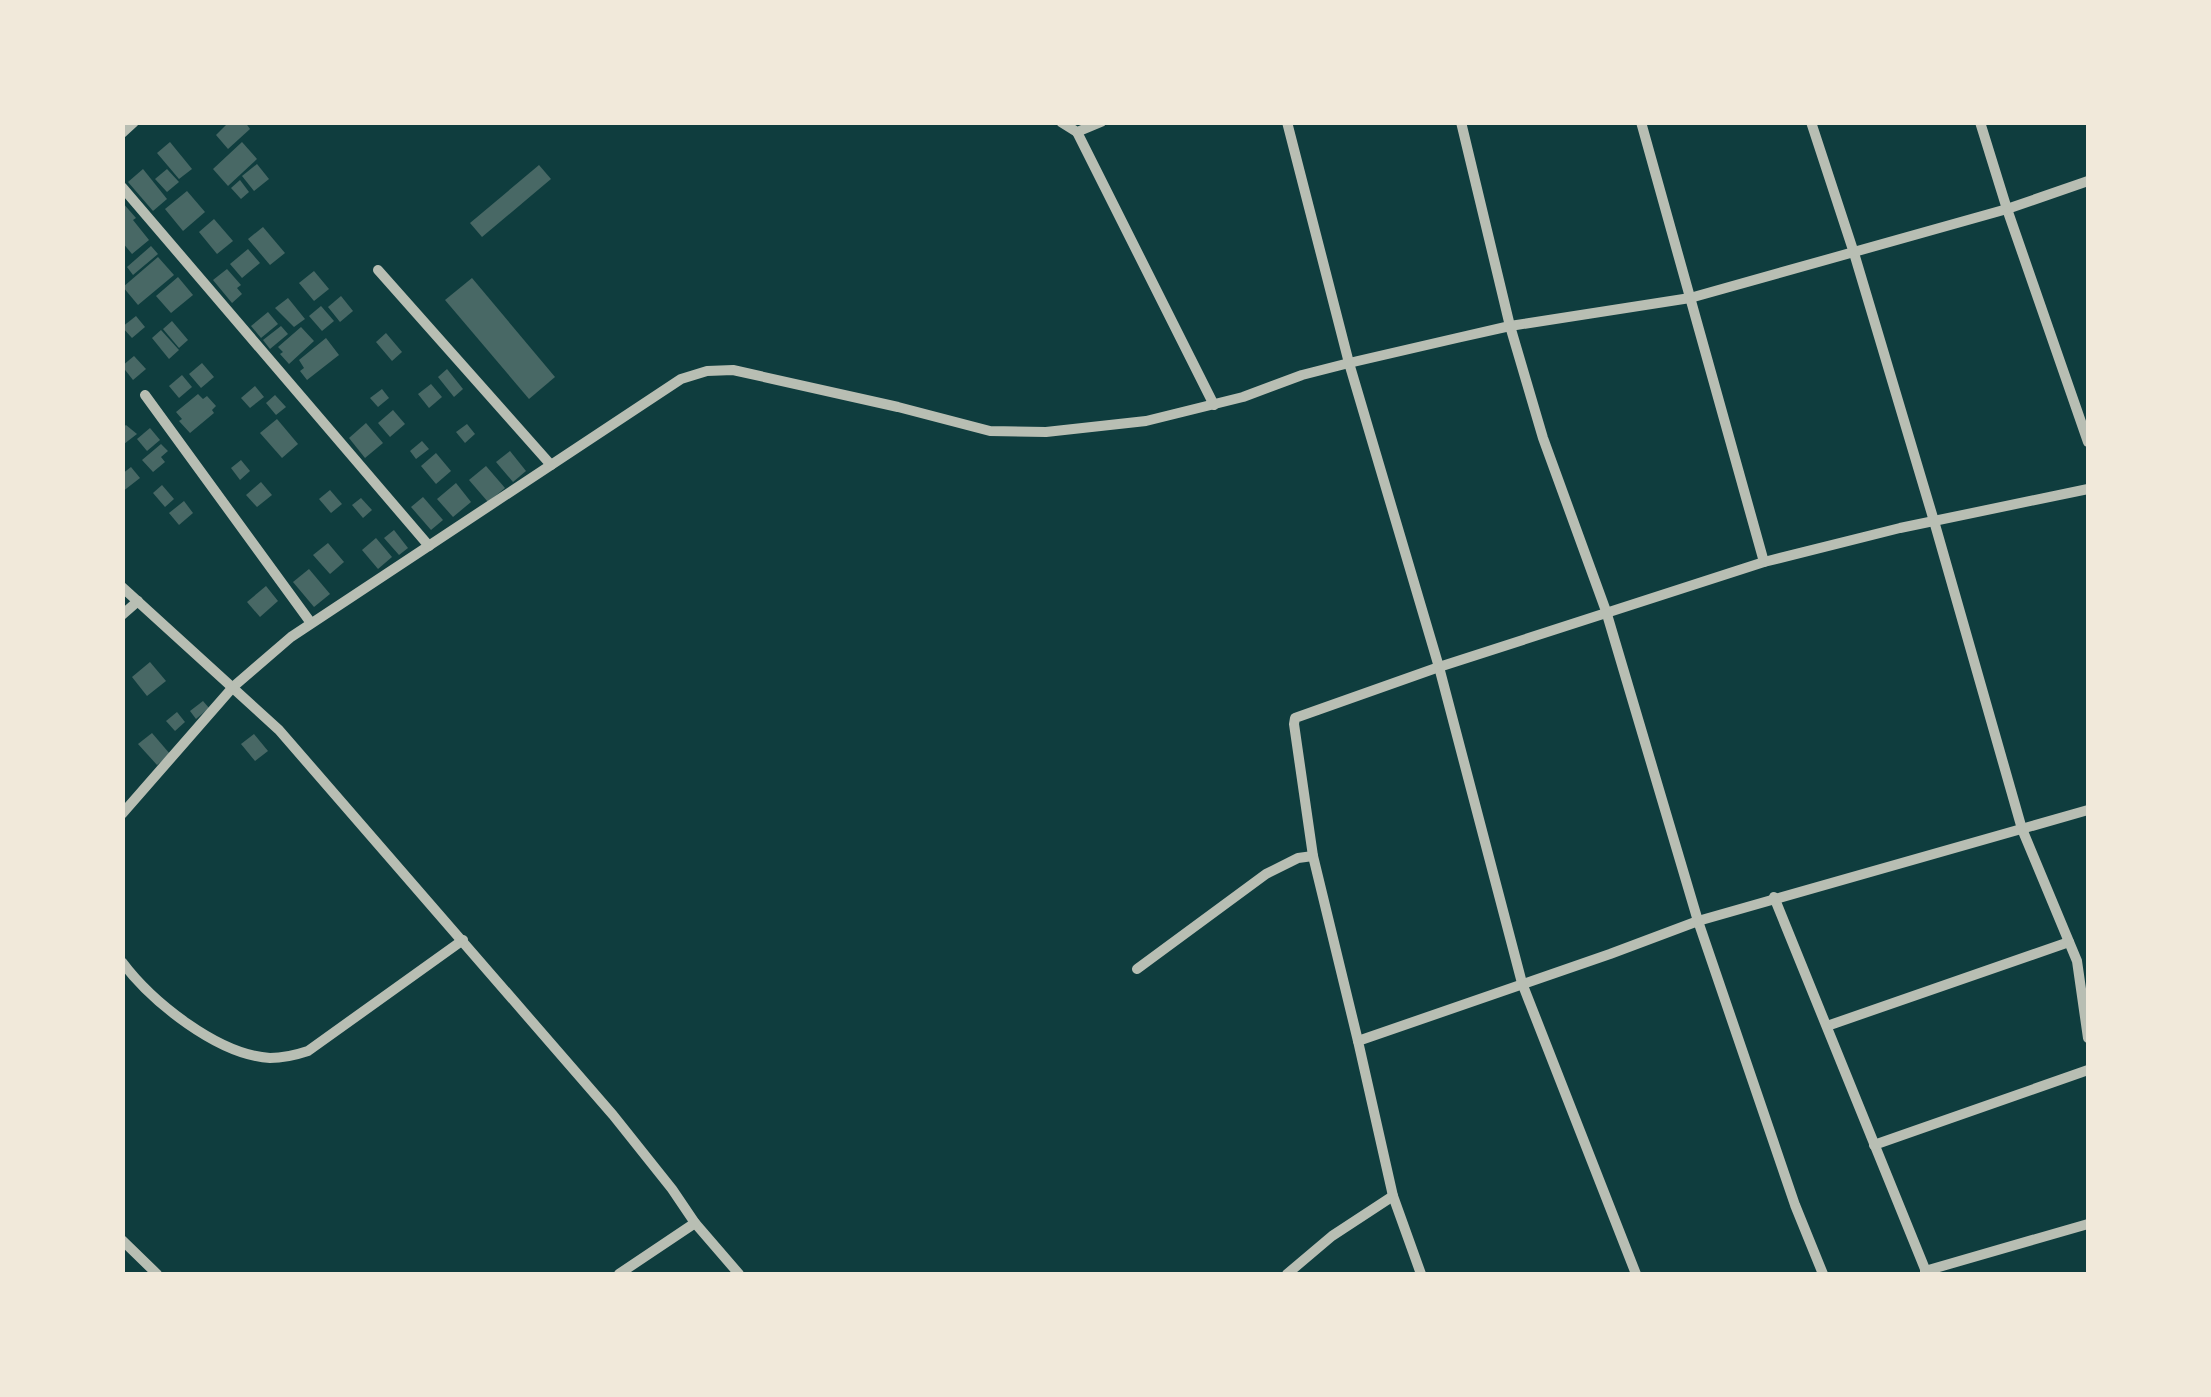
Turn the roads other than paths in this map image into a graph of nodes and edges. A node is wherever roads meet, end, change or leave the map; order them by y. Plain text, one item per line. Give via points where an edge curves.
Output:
1 (134, 122) edge
2 (1062, 122) edge
3 (1101, 122) edge
4 (1287, 122) edge
5 (1461, 122) edge
6 (1641, 122) edge
7 (1811, 122) edge
8 (1980, 122) edge
9 (1077, 132) junction
10 (122, 133) edge
11 (2088, 180) edge
12 (122, 187) edge
13 (2007, 209) junction
14 (1854, 253) junction
15 (378, 270) dead end
16 (1690, 298) junction
17 (1510, 326) junction
18 (1349, 362) junction
19 (146, 395) dead end
20 (1214, 404) junction
21 (2088, 442) edge
22 (551, 465) junction
23 (2088, 489) edge
24 (1934, 521) junction
25 (429, 546) junction
26 (1764, 562) junction
27 (122, 587) edge
28 (138, 601) junction
29 (1606, 612) junction
30 (122, 615) edge
31 (311, 624) junction
32 (1439, 667) junction
33 (234, 687) junction
34 (2088, 810) edge
35 (122, 814) edge
36 (2022, 830) junction
37 (1314, 856) junction
38 (1774, 897) junction
39 (1698, 920) junction
40 (463, 940) junction
41 (2069, 942) junction
42 (2083, 959) edge
43 (122, 962) edge
44 (1137, 969) dead end
45 (1522, 983) junction
46 (1826, 1026) junction
47 (2088, 1038) edge
48 (1358, 1041) junction
49 (2088, 1070) edge
50 (1874, 1145) junction
51 (1393, 1196) junction
52 (695, 1223) junction
53 (2088, 1224) edge
54 (122, 1240) edge
55 (1926, 1273) edge
56 (157, 1274) edge
57 (618, 1274) edge
58 (739, 1274) edge
59 (1287, 1274) edge
60 (1421, 1274) edge
61 (1636, 1274) edge
62 (1822, 1274) edge

1 - 10 street
2 - 9 street
3 - 9 street
4 - 18 street
5 - 17 street
6 - 16 street
7 - 14 street
8 - 13 street
9 - 20 street
11 - 13 street
12 - 25 street
13 - 14 street
13 - 21 street
14 - 16 street
14 - 24 street
15 - 22 street
16 - 17 street
16 - 26 street
17 - 18 street
17 - 29 street
18 - 20 street
18 - 32 street
19 - 31 street
20 - 22 street via 1130,423 990,431 733,370 707,371 681,380
22 - 25 street
23 - 24 street
24 - 26 street
24 - 36 street
25 - 31 street
26 - 29 street
27 - 28 street
28 - 30 street
28 - 33 street
29 - 32 street
29 - 39 street
31 - 33 street
32 - 37 street via 1295,718
32 - 45 street
33 - 35 street
33 - 40 street
34 - 36 street
36 - 38 street
36 - 41 street
37 - 44 street via 1266,874
37 - 48 street
38 - 39 street
38 - 46 street
39 - 45 street
39 - 62 street
40 - 43 street via 308,1051 268,1058 183,1021
40 - 52 street via 613,1115
41 - 42 street
41 - 46 street
42 - 47 street
45 - 48 street
45 - 61 street
46 - 50 street
48 - 51 street
49 - 50 street
50 - 55 street
51 - 59 street
51 - 60 street
52 - 57 street
52 - 58 street
53 - 55 street
54 - 56 street

